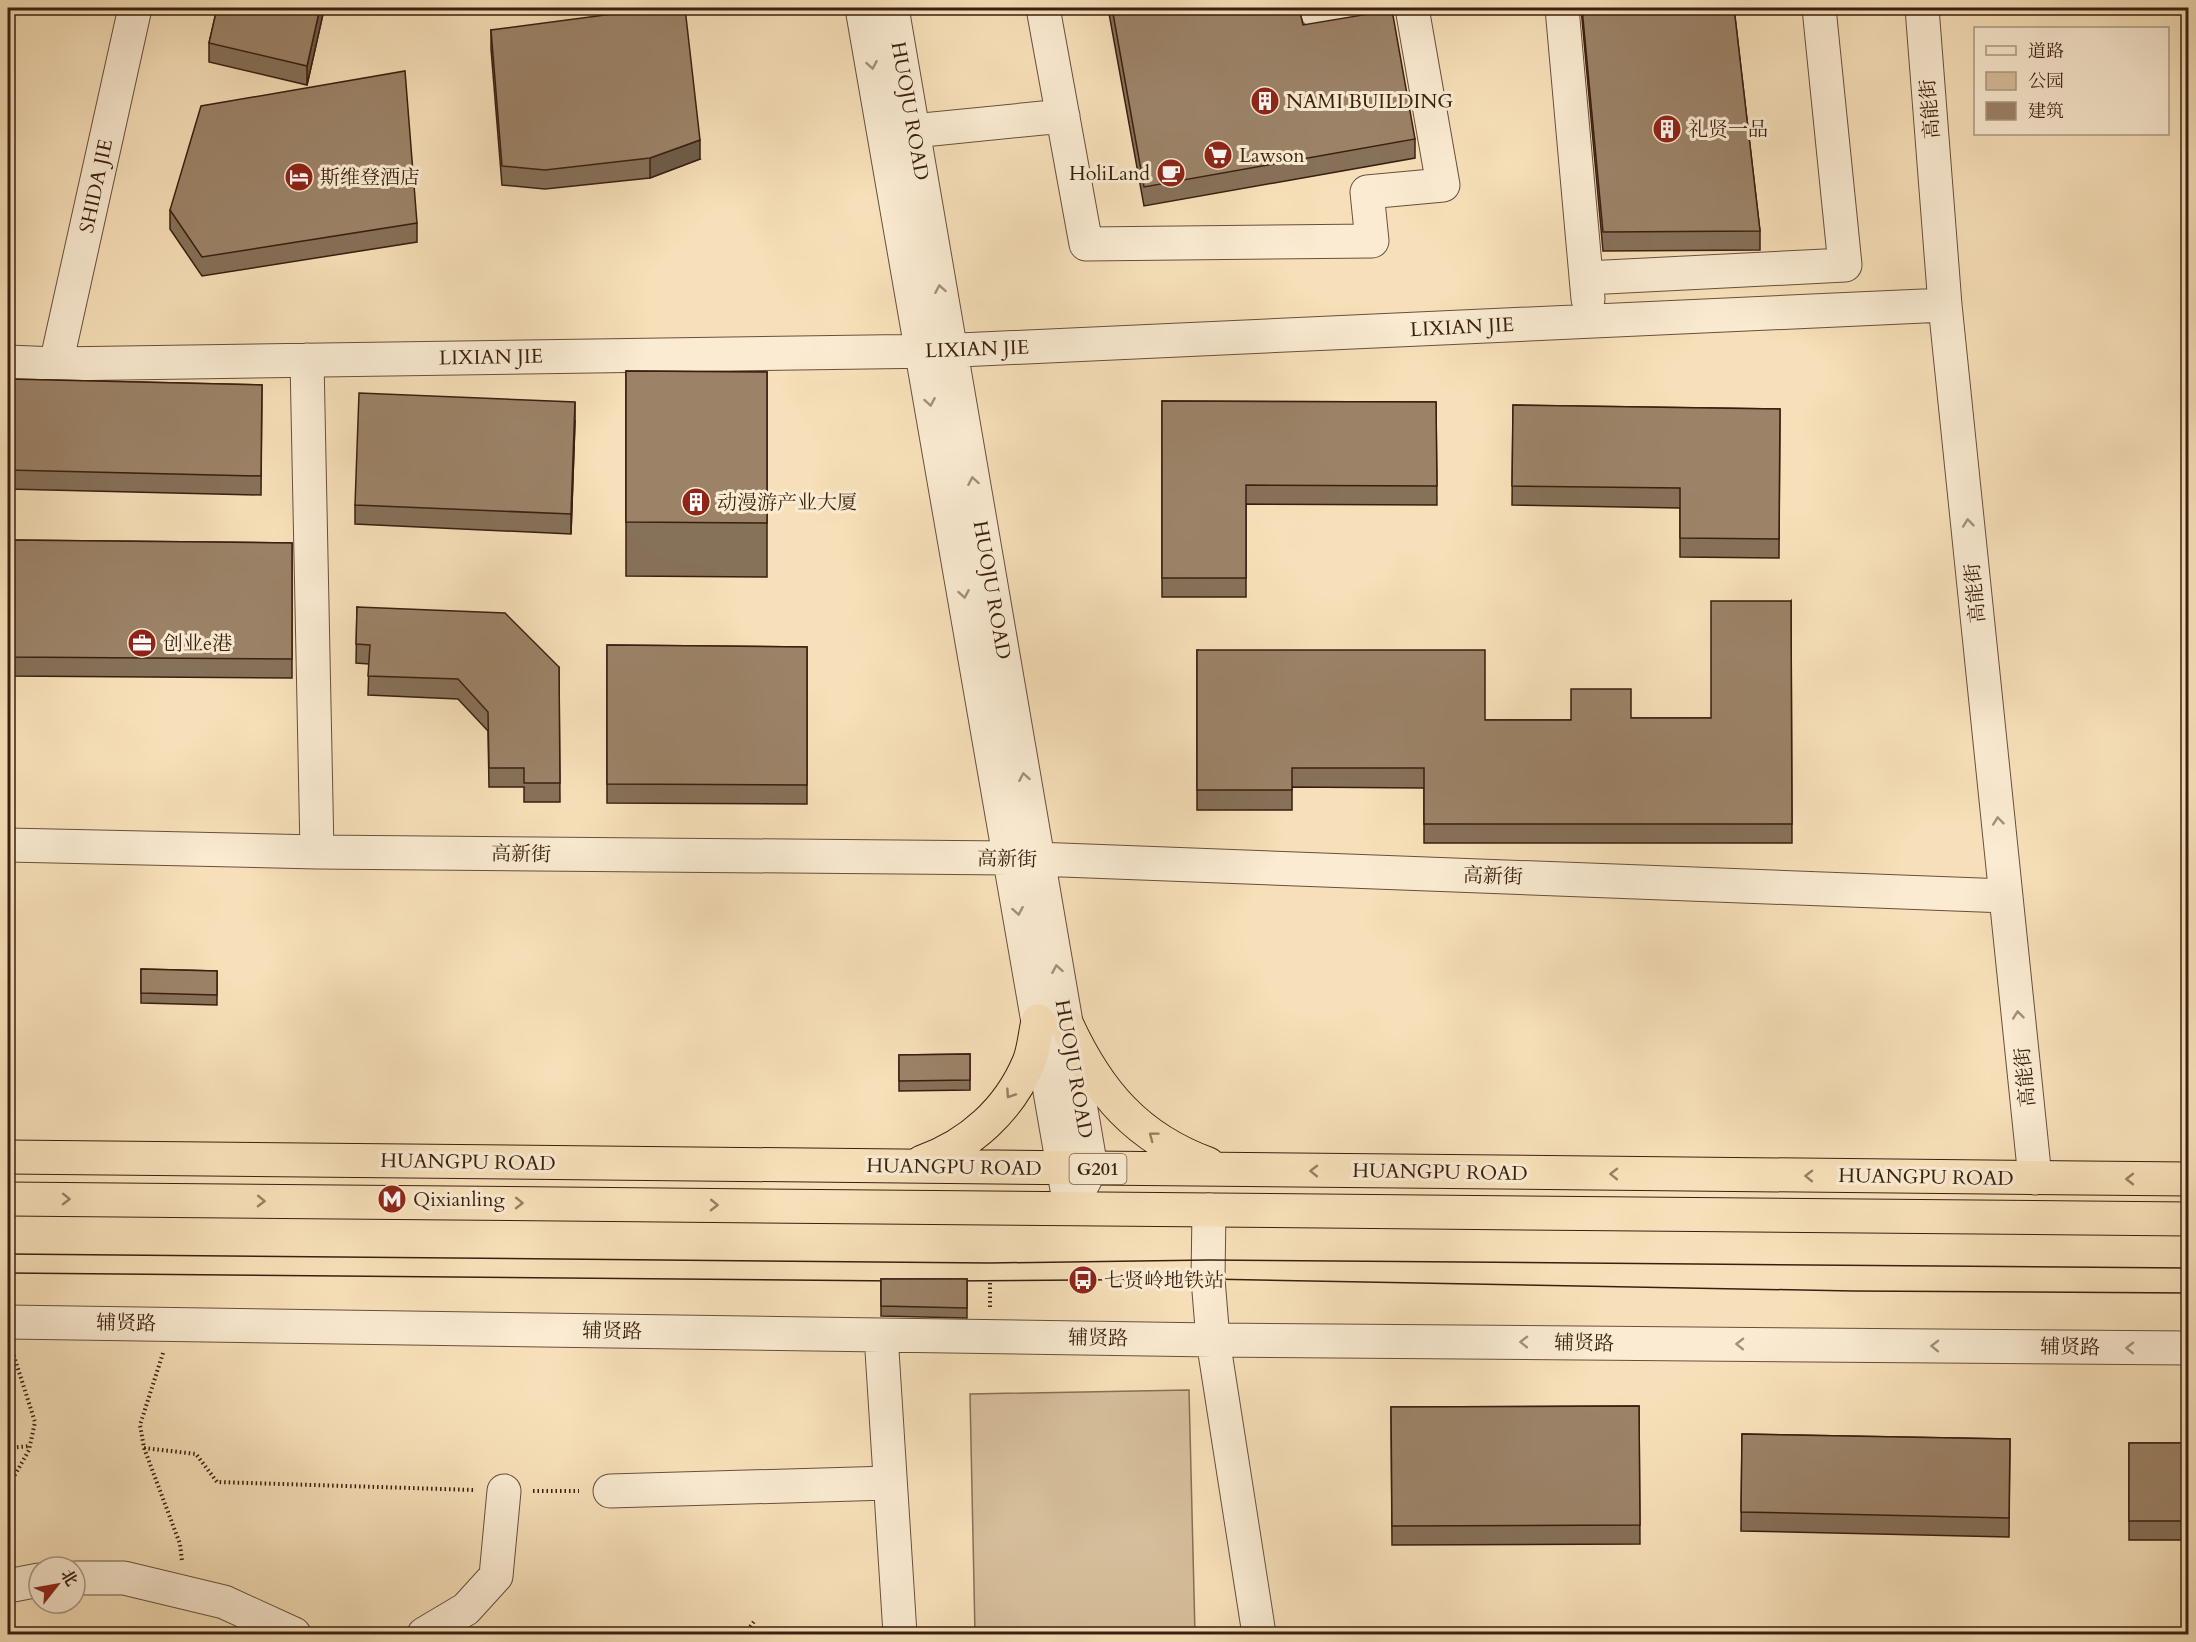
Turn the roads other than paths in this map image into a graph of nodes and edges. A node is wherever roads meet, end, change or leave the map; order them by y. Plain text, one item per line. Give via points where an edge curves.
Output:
1 (135, 8) edge
2 (862, 8) edge
3 (892, 8) edge
4 (1043, 8) edge
5 (1316, 8) edge
6 (1344, 8) edge
7 (1412, 8) edge
8 (1562, 8) edge
9 (1820, 8) edge
10 (1922, 8) edge
11 (1063, 116) junction
12 (913, 131) junction
13 (1586, 278) junction
14 (1946, 305) junction
15 (1590, 321) junction
16 (936, 351) junction
17 (307, 360) junction
18 (8, 362) edge
19 (56, 364) junction
20 (8, 845) edge
21 (317, 852) junction
22 (1024, 859) junction
23 (2006, 896) junction
24 (1052, 1023) junction
25 (8, 1157) edge
26 (909, 1166) junction
27 (1077, 1168) junction
28 (1224, 1170) junction
29 (2035, 1178) junction
30 (2188, 1179) edge
31 (8, 1199) edge
32 (1070, 1208) junction
33 (1209, 1210) junction
34 (2188, 1219) edge
35 (9, 1334) edge
36 (881, 1335) junction
37 (1214, 1340) junction
38 (2188, 1348) edge
39 (890, 1483) junction
40 (504, 1491) road end
41 (610, 1491) road end
42 (87, 1578) edge
43 (27, 1582) edge
44 (8, 1586) edge
45 (294, 1635) edge
46 (424, 1635) edge
47 (900, 1635) edge
48 (1259, 1635) edge

1 - 19 street, SHIDA JIE
2 -> 16 street, HUOJU ROAD
3 - 12 street, HUOJU ROAD
4 - 11 street
5 - 6 street via 1317,12
7 - 11 street via 1443,185 1367,192 1372,241 1086,244
8 - 13 street
9 - 13 street via 1845,265
10 - 14 street, 高能街
11 - 12 street
16 -> 12 street, HUOJU ROAD
13 - 15 street
14 - 15 street, LIXIAN JIE
23 -> 14 street, 高能街
15 - 16 street, LIXIAN JIE
16 - 17 street, LIXIAN JIE
16 - 22 street, HUOJU ROAD
17 - 19 street, LIXIAN JIE
17 - 21 street
18 - 19 street, LIXIAN JIE
20 - 21 street, 高新街
21 - 22 street, 高新街
22 - 23 street, 高新街
22 - 24 street, HUOJU ROAD
29 -> 23 street, 高能街
24 -> 26 highway via 1011,1094 990,1121 966,1141
24 - 27 street, HUOJU ROAD
28 -> 24 highway via 1160,1142 1131,1120
25 - 26 highway, HUANGPU ROAD / G201
26 - 27 highway, HUANGPU ROAD / G201
27 - 28 highway, HUANGPU ROAD / G201
27 - 32 street
29 -> 28 highway, HUANGPU ROAD / G201
30 -> 29 highway, HUANGPU ROAD / G201
31 -> 32 highway, HUANGPU ROAD / G201
32 - 33 highway, HUANGPU ROAD / G201
33 - 34 highway, HUANGPU ROAD / G201
33 - 37 street via 1208,1279
35 - 36 street, 辅贤路 via 172,1324
36 - 37 street, 辅贤路
36 - 39 street
38 -> 37 street, 辅贤路
37 - 48 street
39 - 41 street
39 - 47 street
40 - 46 street via 496,1576 466,1610
42 - 45 street via 124,1578 224,1602
43 - 44 street

